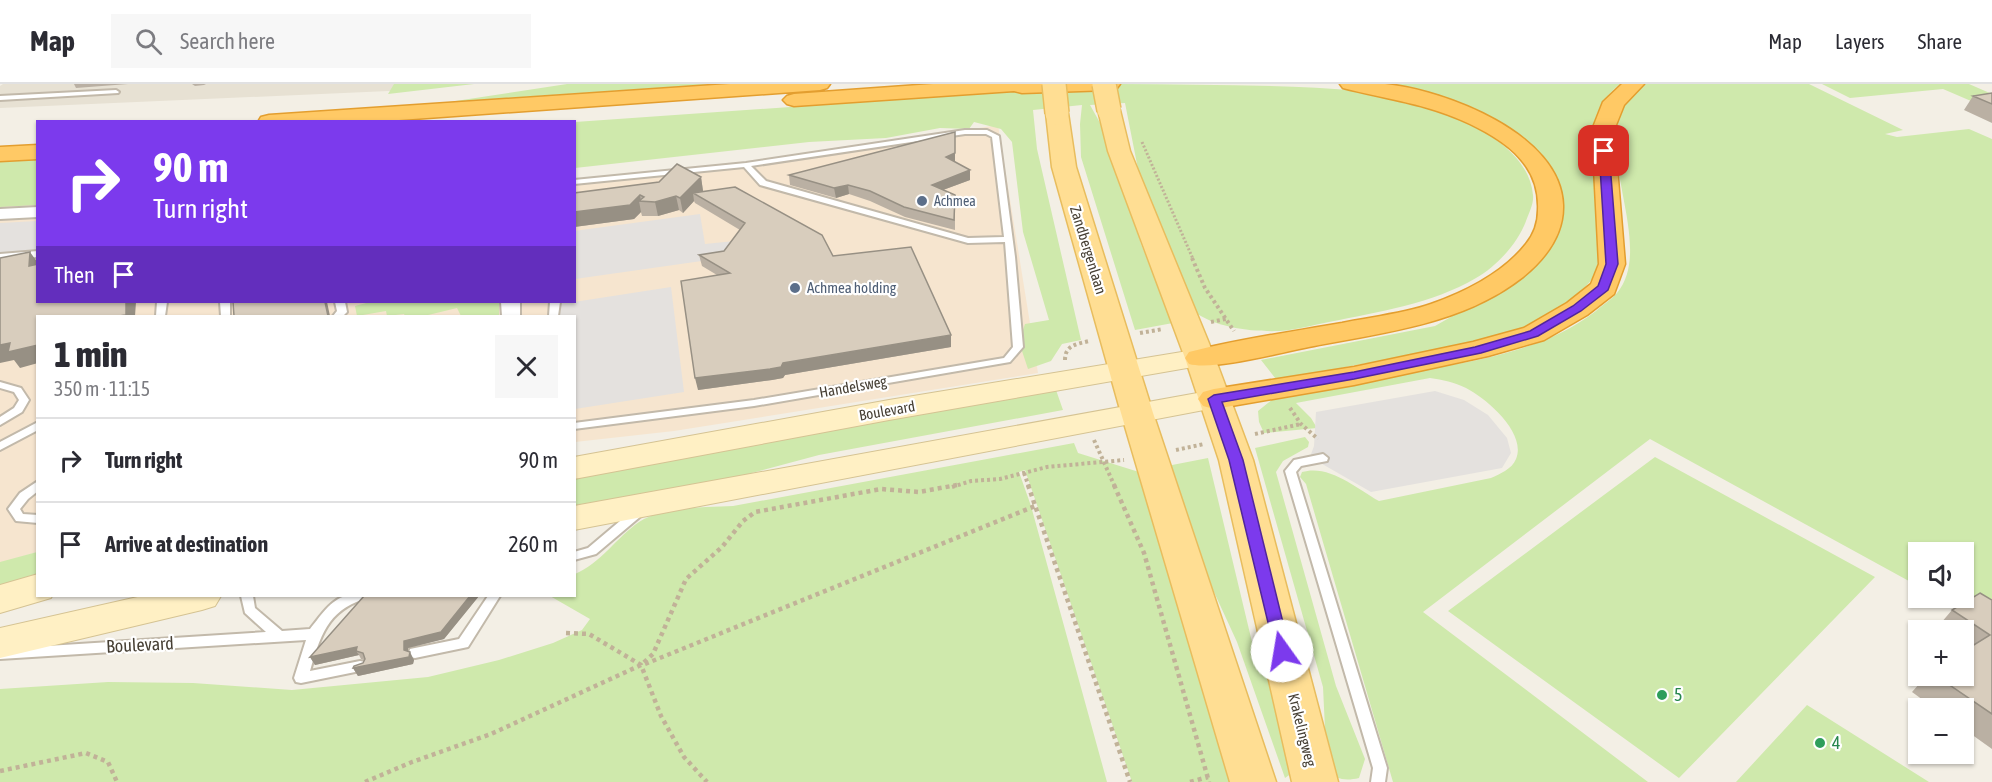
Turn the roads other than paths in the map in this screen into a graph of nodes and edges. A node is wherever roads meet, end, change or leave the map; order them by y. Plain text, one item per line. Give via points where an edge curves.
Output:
1 (561, 84) edge
2 (820, 84) edge
3 (1021, 84) edge
4 (1054, 84) edge
5 (1104, 84) edge
6 (1350, 84) edge
7 (1634, 84) edge
8 (915, 91) junction
9 (116, 92) dead end
10 (1109, 97) edge
11 (0, 98) edge
12 (284, 120) edge
13 (297, 120) edge
14 (517, 120) edge
15 (36, 136) edge
16 (0, 138) edge
17 (36, 152) edge
18 (0, 154) edge
19 (746, 165) junction
20 (576, 182) edge
21 (36, 212) edge
22 (0, 214) edge
23 (1009, 239) junction
24 (36, 255) edge
25 (0, 257) edge
26 (1200, 358) junction
27 (1125, 372) junction
28 (0, 386) edge
29 (1214, 399) junction
30 (1137, 413) junction
31 (0, 422) edge
32 (36, 426) edge
33 (576, 426) edge
34 (0, 447) edge
35 (1323, 458) dead end
36 (576, 460) edge
37 (618, 460) junction
38 (576, 468) edge
39 (36, 487) edge
40 (649, 504) junction
41 (576, 518) edge
42 (36, 519) edge
43 (576, 555) edge
44 (36, 589) edge
45 (198, 597) edge
46 (247, 597) edge
47 (351, 597) edge
48 (493, 597) edge
49 (0, 598) edge
50 (314, 634) junction
51 (280, 637) junction
52 (0, 643) edge
53 (415, 653) dead end
54 (0, 654) edge
55 (360, 666) edge
56 (1253, 782) edge
57 (1315, 782) edge
58 (1378, 782) edge

1 - 12 highway
2 - 13 highway
3 - 8 highway
4 - 27 main road, Zandbergenlaan, bridge via 1064,167
5 - 10 main road, bridge
6 - 26 highway via 1423,99 1491,127 1515,143 1539,166 1549,188 1553,215 1545,236 1508,276 1433,313
7 - 29 highway via 1614,102 1603,130 1612,264 1604,288 1577,309 1534,334 1477,350 1354,376
8 - 10 highway
8 - 14 highway
9 - 11 lane
10 - 26 main road via 1119,151
15 - 16 highway
17 - 18 highway
19 - 20 lane, Handelsweg
19 - 23 lane via 763,183 783,189 968,241
19 - 23 lane, Handelsweg via 987,132 995,136
21 - 22 street
23 - 33 lane, Handelsweg via 1018,346 1007,360 754,403
24 - 25 lane
26 - 27 main road, Boulevard
26 - 29 main road
27 - 30 main road, Zandbergenlaan
27 - 37 main road, Boulevard
28 - 31 lane via 16,388 24,400 18,410
29 - 30 main road
29 - 57 main road, Krakelingweg via 1236,460
30 - 40 main road
30 - 56 main road
32 - 34 lane
35 - 58 lane via 1298,463 1290,471 1380,768
36 - 37 main road
37 - 38 main road, Boulevard
39 - 42 lane via 14,509 20,518
40 - 41 main road
40 - 43 lane via 592,551
44 - 49 main road
45 - 52 main road, Boulevard
46 - 51 lane via 249,610
47 - 50 lane via 336,607
48 - 53 lane via 463,643
50 - 51 lane, Boulevard
50 - 55 lane via 301,678
51 - 54 lane, Boulevard

